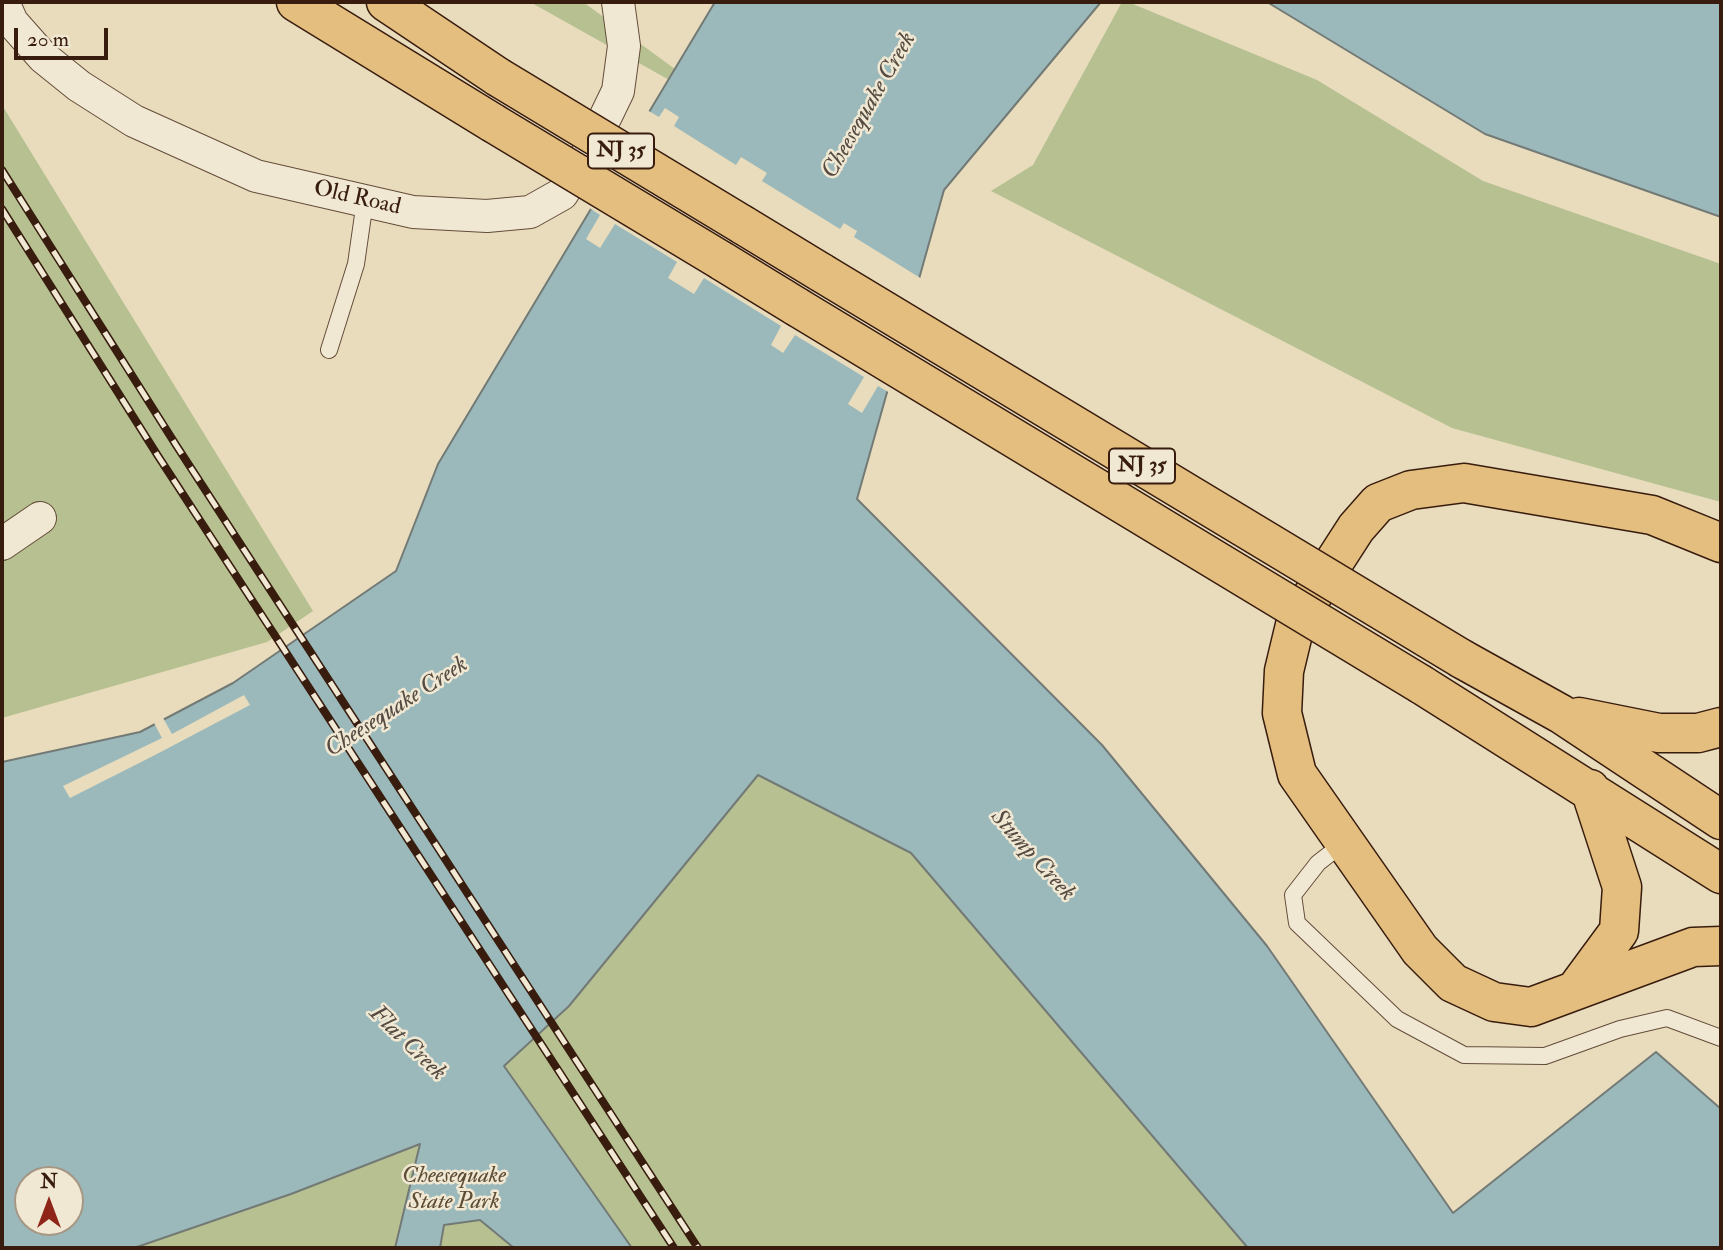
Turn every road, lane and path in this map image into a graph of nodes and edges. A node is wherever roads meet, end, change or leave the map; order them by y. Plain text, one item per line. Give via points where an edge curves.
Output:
1 (3, 2) edge
2 (296, 2) edge
3 (386, 2) edge
4 (618, 2) edge
5 (365, 201) junction
6 (329, 350) dead end
7 (40, 518) dead end
8 (1721, 543) edge
9 (2, 544) edge
10 (1561, 714) junction
11 (1721, 727) edge
12 (1590, 789) junction
13 (1721, 820) edge
14 (1345, 842) junction
15 (1721, 874) edge
16 (1721, 946) edge
17 (1577, 988) junction
18 (1721, 1038) edge

1 - 5 street, Old Road via 12,22 43,57 134,121 256,176
2 - 12 highway, NJ 35, bridge
3 - 10 highway, NJ 35, bridge via 498,77 1462,659
4 - 5 street, Old Road via 624,47 618,91 562,194 530,212 487,216 413,212
5 - 6 lane via 356,264
7 - 9 street
8 - 14 highway via 1651,515 1464,482 1410,490 1378,503 1356,528 1296,621 1284,671 1282,713 1297,774
10 - 11 highway via 1659,733 1698,733
10 - 13 highway, NJ 35
12 - 15 highway, NJ 35
12 - 17 highway via 1622,887 1619,931
14 - 17 highway via 1420,950 1453,983 1494,1002 1531,1007
14 - 18 lane via 1318,863 1293,895 1297,923 1397,1019 1464,1055 1545,1056 1667,1018
16 - 17 highway via 1693,947

